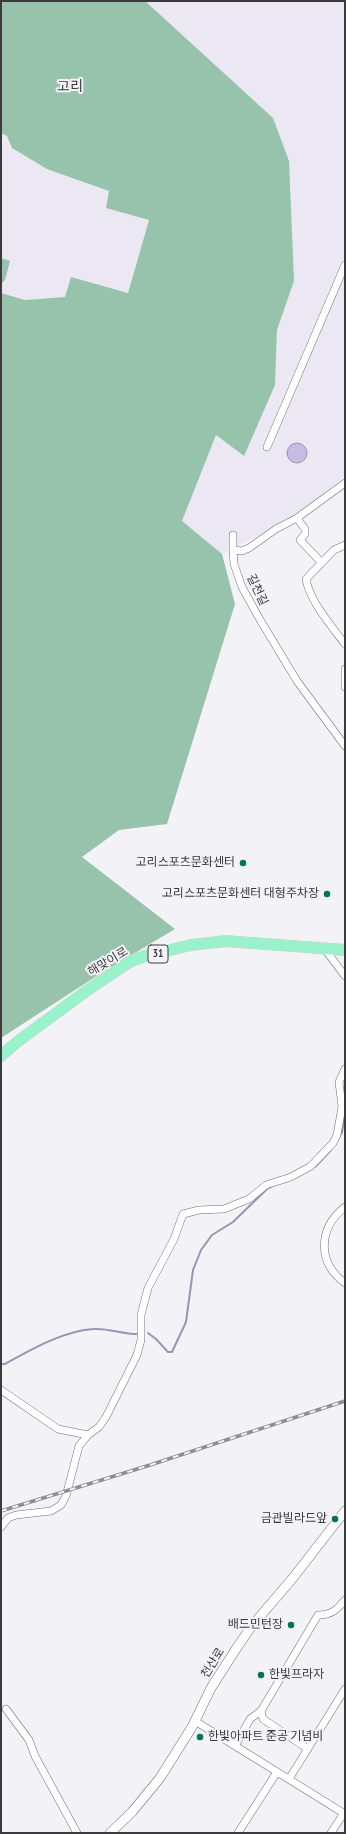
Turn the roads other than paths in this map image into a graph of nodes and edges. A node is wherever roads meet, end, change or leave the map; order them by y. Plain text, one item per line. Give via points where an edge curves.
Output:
1 (345, 265) edge
2 (267, 447) dead end
3 (345, 483) edge
4 (297, 518) junction
5 (233, 535) dead end
6 (345, 544) edge
7 (233, 550) junction
8 (321, 562) junction
9 (345, 644) edge
10 (345, 669) edge
11 (345, 687) edge
12 (345, 746) edge
13 (324, 948) junction
14 (345, 950) edge
15 (345, 976) edge
16 (1, 1056) edge
17 (345, 1069) edge
18 (345, 1207) edge
19 (345, 1283) edge
20 (1, 1390) edge
21 (88, 1435) junction
22 (345, 1511) edge
23 (1, 1527) edge
24 (345, 1600) edge
25 (345, 1689) edge
26 (6, 1709) dead end
27 (261, 1711) junction
28 (195, 1721) junction
29 (235, 1746) junction
30 (308, 1749) junction
31 (276, 1772) junction
32 (289, 1779) junction
33 (344, 1814) edge
34 (77, 1833) edge
35 (110, 1833) edge
36 (238, 1833) edge
37 (331, 1833) edge

1 - 2 street
3 - 4 street
4 - 7 street via 276,529 250,548 242,551
4 - 8 street via 305,529 305,534 300,540
5 - 7 street, 길천길
6 - 8 street
7 - 12 street, 길천길 via 234,564 252,606 297,680
8 - 9 street via 306,578 307,586 324,616
10 - 11 street
13 - 14 main road, 해맞이로 / 31
13 - 15 street
13 - 16 main road, 해맞이로 / 31 via 226,941 190,945 145,956 132,961 89,989
17 - 21 street via 339,1082 342,1107 337,1135 333,1143 311,1166 266,1185 249,1200 224,1208 183,1214 174,1239 148,1288 142,1310 142,1335 137,1355 106,1417 99,1427
18 - 19 street via 333,1219 323,1243 325,1257 332,1271
20 - 21 street via 58,1429
21 - 23 street via 79,1446 66,1496 60,1505 51,1511 16,1515 8,1518
22 - 28 street, 천산로 via 251,1627 211,1688
24 - 27 street via 331,1614 318,1615
25 - 30 street
26 - 34 street via 29,1740 35,1756
27 - 29 street via 250,1719
27 - 30 street via 263,1719
28 - 29 street
28 - 35 street, 천산로 via 160,1778 132,1812
29 - 31 street
30 - 32 street
31 - 32 street
31 - 36 street
32 - 33 street
33 - 37 street

